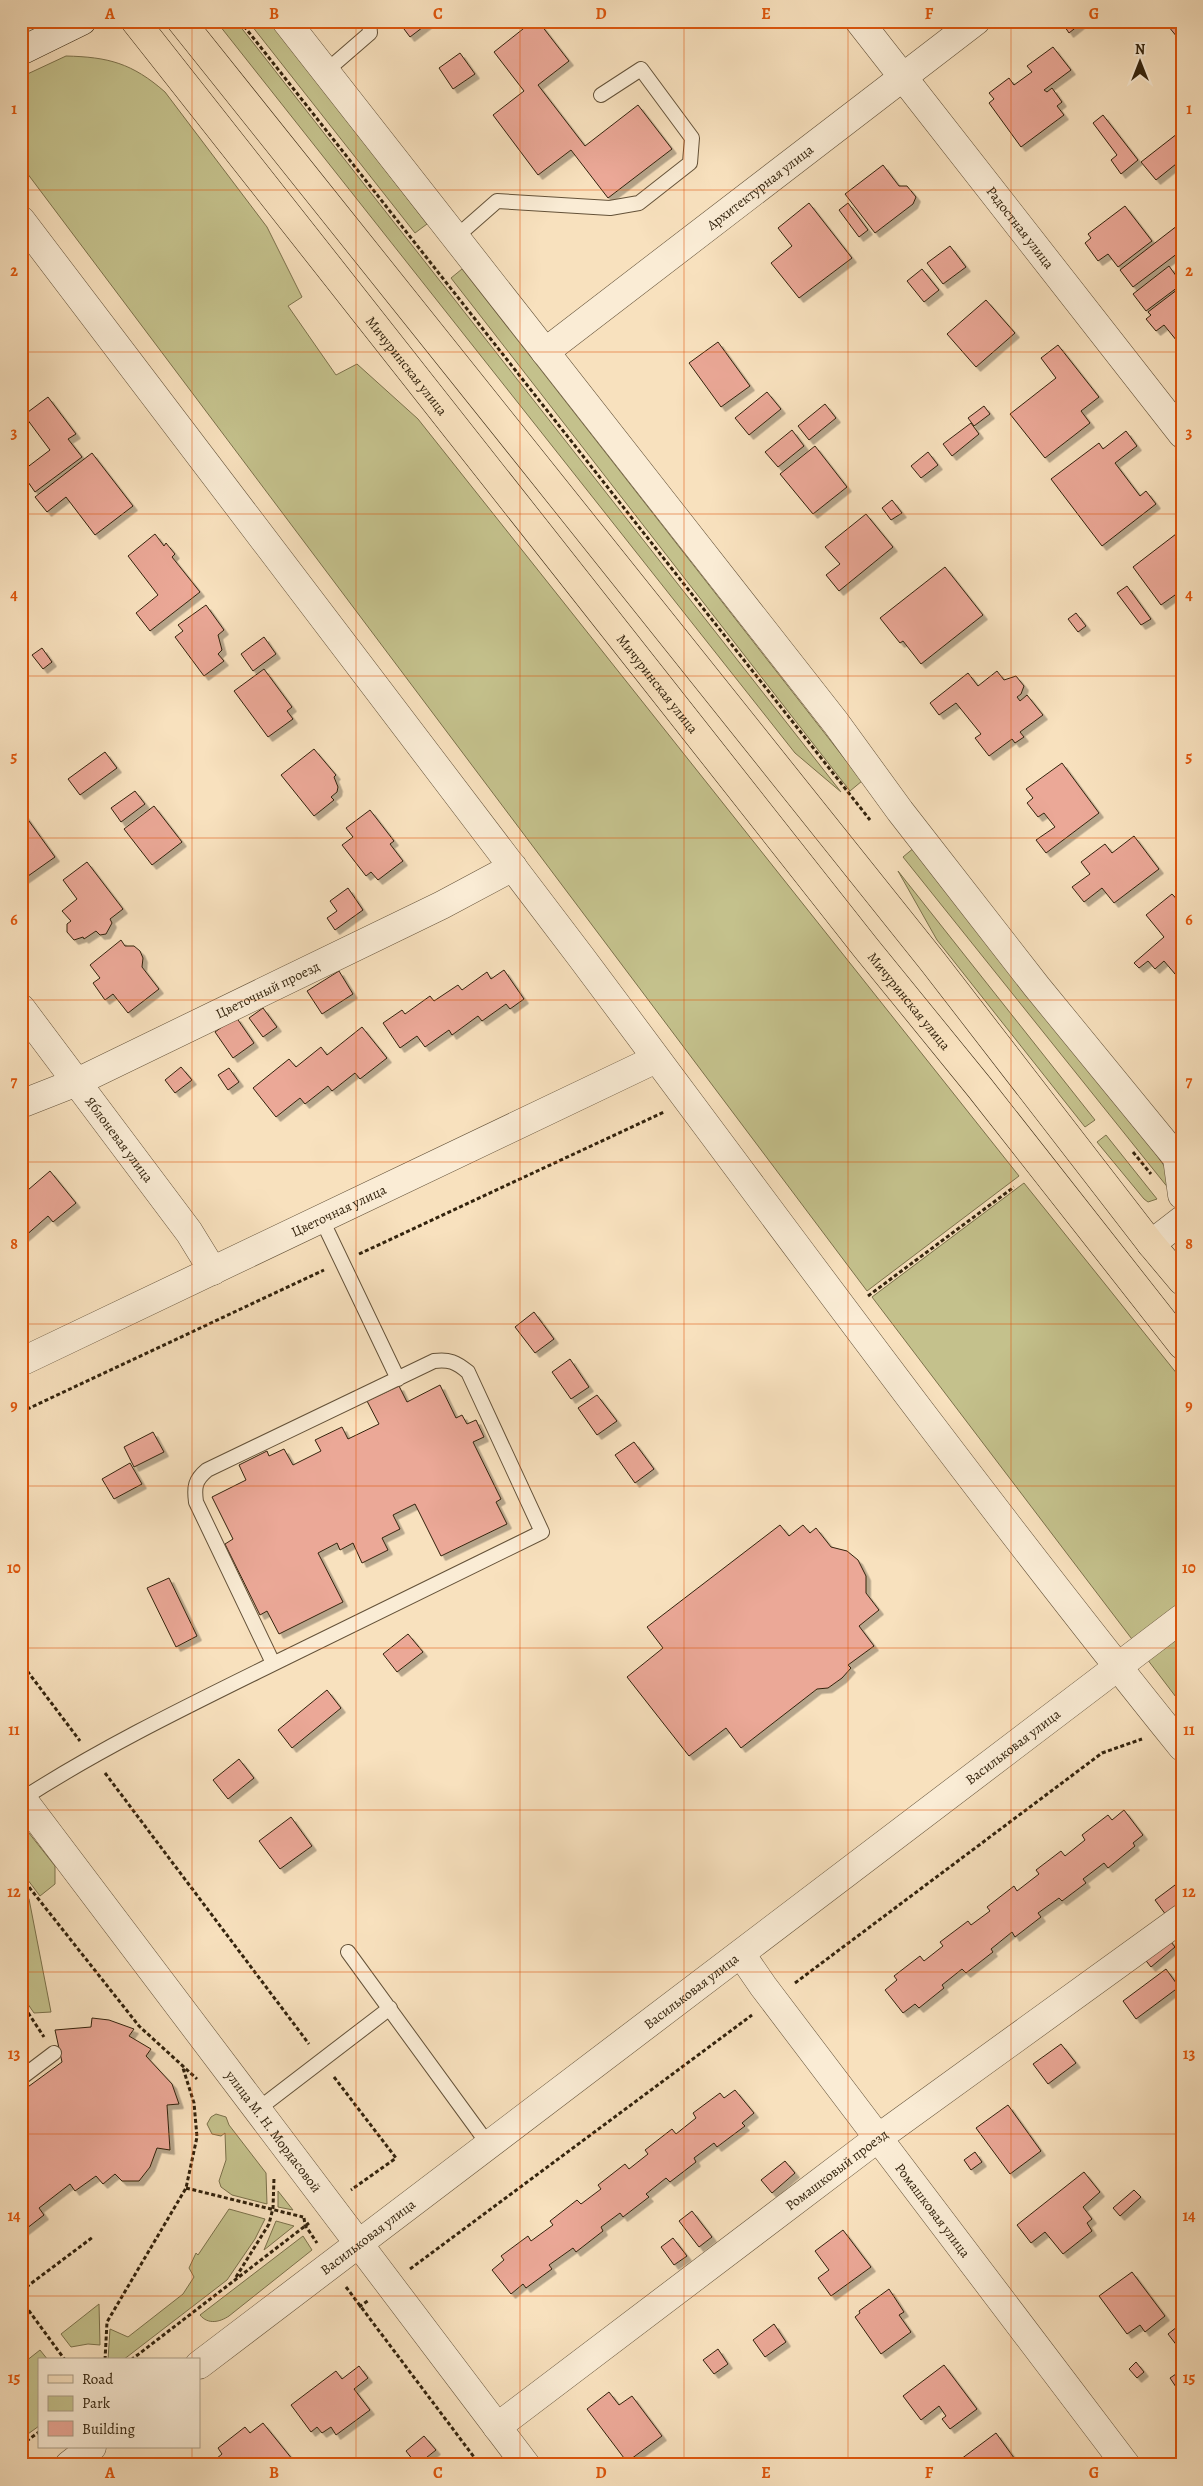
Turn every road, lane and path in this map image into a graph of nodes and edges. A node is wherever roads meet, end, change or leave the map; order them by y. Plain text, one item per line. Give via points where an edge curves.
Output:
1 (82, 21) edge
2 (135, 21) edge
3 (181, 21) edge
4 (240, 21) edge
5 (286, 21) edge
6 (369, 21) edge
7 (860, 21) edge
8 (976, 21) edge
9 (21, 51) edge
10 (325, 72) junction
11 (902, 77) junction
12 (602, 95) dead end
13 (21, 220) edge
14 (456, 237) junction
15 (545, 352) junction
16 (1182, 434) edge
17 (871, 822) dead end
18 (513, 867) junction
19 (21, 1008) edge
20 (656, 1058) junction
21 (77, 1082) junction
22 (21, 1104) edge
23 (1128, 1144) dead end
24 (1157, 1182) dead end
25 (1014, 1187) dead end
26 (1182, 1195) edge
27 (322, 1220) junction
28 (1182, 1220) edge
29 (1151, 1244) junction
30 (213, 1272) junction
31 (1182, 1281) edge
32 (846, 1312) junction
33 (1182, 1345) edge
34 (21, 1362) edge
35 (398, 1379) junction
36 (1182, 1618) edge
37 (273, 1664) junction
38 (1118, 1668) junction
39 (1182, 1747) edge
40 (22, 1798) edge
41 (21, 1878) edge
42 (1182, 1918) edge
43 (348, 1952) dead end
44 (741, 1954) junction
45 (21, 2002) edge
46 (390, 2008) junction
47 (54, 2053) joint
48 (182, 2065) junction
49 (21, 2078) edge
50 (203, 2084) dead end
51 (257, 2110) junction
52 (878, 2138) junction
53 (488, 2144) junction
54 (278, 2178) dead end
55 (186, 2188) junction
56 (273, 2208) junction
57 (302, 2212) dead end
58 (304, 2217) junction
59 (93, 2237) dead end
60 (359, 2244) junction
61 (331, 2264) junction
62 (234, 2280) dead end
63 (21, 2291) edge
64 (21, 2300) edge
65 (64, 2358) edge
66 (105, 2358) edge
67 (200, 2364) edge
68 (497, 2427) junction
69 (38, 2433) edge
70 (21, 2445) edge
71 (91, 2448) edge
72 (69, 2465) edge
73 (480, 2465) edge
74 (526, 2465) edge
75 (1126, 2465) edge

1 - 9 street
2 - 33 main road, Мичуринская улица
3 - 29 main road via 933,962
4 - 17 path
5 - 10 street
6 - 10 lane via 370,33
7 - 11 street, Радостная улица
8 - 11 street, Архитектурная улица
10 - 14 street
11 - 15 street, Архитектурная улица
11 - 16 street, Радостная улица
12 - 14 lane via 641,69 692,138 690,163 639,203 610,208 497,201
13 - 18 street
14 - 15 street
15 - 26 street via 836,722 900,811 1025,972 1177,1158
18 - 20 street
18 - 21 street, Цветочный проезд via 442,905
19 - 21 street, Яблоневая улица
20 - 27 street, Цветочная улица
20 - 32 street
21 - 22 street, Цветочный проезд
21 - 30 street, Яблоневая улица via 189,1232
23 - 24 path
25 - 32 path
27 - 30 street, Цветочная улица
27 - 35 lane
28 - 29 street
29 - 31 main road
30 - 34 street, Цветочная улица
32 - 38 street
35 - 37 lane via 198,1477 196,1502
35 - 37 lane via 434,1361 447,1359 468,1372 542,1532
36 - 38 street, Васильковая улица
37 - 40 lane via 83,1760
38 - 39 street
38 - 44 street, Васильковая улица
40 - 51 street, улица М. Н. Мордасовой
41 - 48 path via 139,2026
42 - 52 street, Ромашковый проезд
43 - 46 lane
44 - 52 street, Ромашковая улица
44 - 53 street, Васильковая улица
45 - 47 path
46 - 51 lane
46 - 53 lane
47 - 49 lane
48 - 50 path
48 - 55 path via 194,2103 197,2137
51 - 60 street, улица М. Н. Мордасовой
52 - 68 street, Ромашковый проезд
52 - 75 street, Ромашковая улица
53 - 60 street, Васильковая улица
54 - 56 path via 273,2172
55 - 56 path
55 - 66 path via 107,2322
56 - 58 path
56 - 62 path via 269,2224
57 - 58 path
58 - 61 path via 305,2225
59 - 63 path
60 - 61 street, Васильковая улица
60 - 68 street, улица М. Н. Мордасовой
61 - 67 street, Васильковая улица
61 - 73 path via 359,2307
64 - 65 path
68 - 74 street, улица М. Н. Мордасовой
69 - 70 path
71 - 72 street

